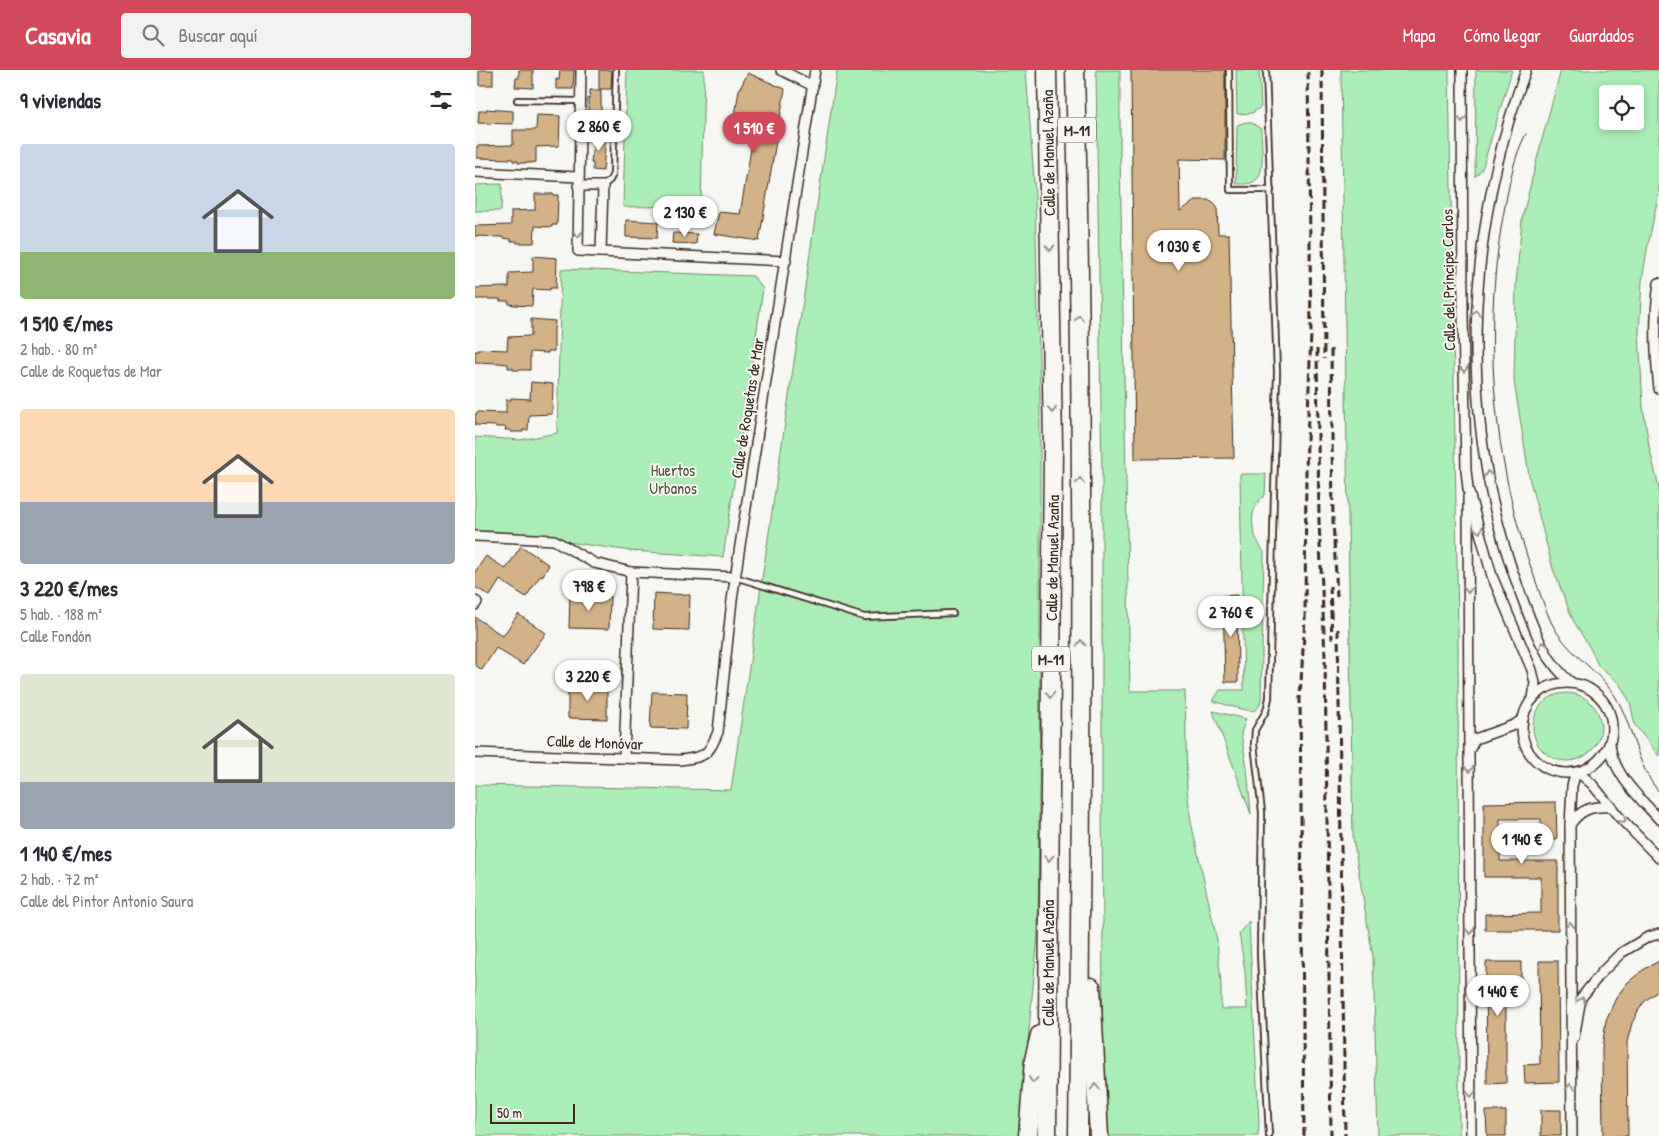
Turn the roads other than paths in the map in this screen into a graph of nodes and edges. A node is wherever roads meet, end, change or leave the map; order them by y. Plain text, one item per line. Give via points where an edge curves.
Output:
1 (581, 70) edge
2 (616, 70) edge
3 (781, 70) edge
4 (815, 70) edge
5 (1034, 70) edge
6 (1047, 70) edge
7 (1075, 70) edge
8 (1086, 70) edge
9 (1229, 70) edge
10 (1266, 70) edge
11 (1463, 70) edge
12 (1526, 70) edge
13 (813, 86) junction
14 (517, 100) dead end
15 (581, 101) junction
16 (580, 130) junction
17 (615, 131) junction
18 (1048, 151) junction
19 (475, 172) edge
20 (578, 181) junction
21 (603, 186) junction
22 (1078, 189) junction
23 (1271, 190) junction
24 (601, 252) junction
25 (786, 261) junction
26 (1659, 283) edge
27 (1659, 389) edge
28 (1468, 489) junction
29 (475, 536) edge
30 (631, 572) junction
31 (735, 577) junction
32 (475, 601) edge
33 (475, 605) edge
34 (953, 613) dead end
35 (1572, 683) junction
36 (1533, 699) junction
37 (1523, 719) junction
38 (1610, 744) junction
39 (711, 750) joint
40 (1469, 750) junction
41 (475, 753) edge
42 (624, 758) junction
43 (1577, 772) junction
44 (1082, 780) junction
45 (1612, 807) junction
46 (1659, 819) edge
47 (1570, 826) junction
48 (1659, 858) edge
49 (1659, 934) edge
50 (1047, 998) junction
51 (1570, 1065) junction
52 (1028, 1136) edge
53 (1047, 1136) edge
54 (1078, 1136) edge
55 (1099, 1136) edge
56 (1269, 1136) edge
57 (1471, 1136) edge
58 (1572, 1136) edge

1 - 15 street
2 - 17 lane
3 - 13 street
4 - 13 street, Calle de Roquetas de Mar
5 - 18 highway
6 - 18 highway, Calle de Manuel Azaña / M-11
7 - 22 highway, Calle de Manuel Azaña / M-11
8 - 22 highway
9 - 23 lane via 1230,190
10 - 23 lane
11 -> 28 street, Calle del Príncipe Carlos via 1463,316
35 -> 12 street, Calle del Príncipe Carlos via 1561,675 1539,639 1502,541 1481,427 1477,374 1479,261 1489,199 1505,133
13 - 25 street, Calle de Roquetas de Mar
14 - 15 lane
15 - 16 street
16 - 17 lane
16 - 20 street
17 - 21 lane via 613,174
18 -> 50 highway, Calle de Manuel Azaña / M-11 via 1053,457
19 - 20 street
20 - 21 street
20 -> 24 street via 578,251
21 - 24 street
44 -> 22 highway, Calle de Manuel Azaña / M-11
23 - 56 lane via 1277,372 1269,698 1255,730 1254,744 1263,812 1259,954
24 - 25 street
25 - 31 street, Calle de Roquetas de Mar
26 - 27 street via 1656,305
28 -> 36 street, Calle del Príncipe Carlos via 1492,576 1532,670 1535,683
28 -> 40 street, Calle del Príncipe Carlos
29 - 30 street via 554,540 594,563
30 - 31 street
30 - 42 street
31 - 34 lane via 864,617
31 - 39 street, Calle de Roquetas de Mar via 718,732
32 - 33 street
35 - 36 street via 1563,682 1546,688
35 - 38 street via 1589,688 1608,708 1612,726
36 - 37 street
37 - 40 street via 1475,739
37 - 43 street via 1525,745 1535,759 1558,772
38 - 43 street via 1600,759
38 - 46 street via 1621,774
39 - 42 street, Calle de Monóvar via 699,758 680,760
40 -> 57 street, Calle del Príncipe Carlos
41 - 42 street, Calle de Monóvar
43 - 45 street
43 - 47 street via 1572,786
44 - 54 highway, Calle de Manuel Azaña / M-11
55 -> 44 highway
45 - 47 street via 1586,809
45 -> 48 street
51 -> 47 street
51 -> 49 street via 1581,998 1621,953
50 -> 52 highway via 1035,1060
50 - 53 highway, Calle de Manuel Azaña / M-11
58 -> 51 street

